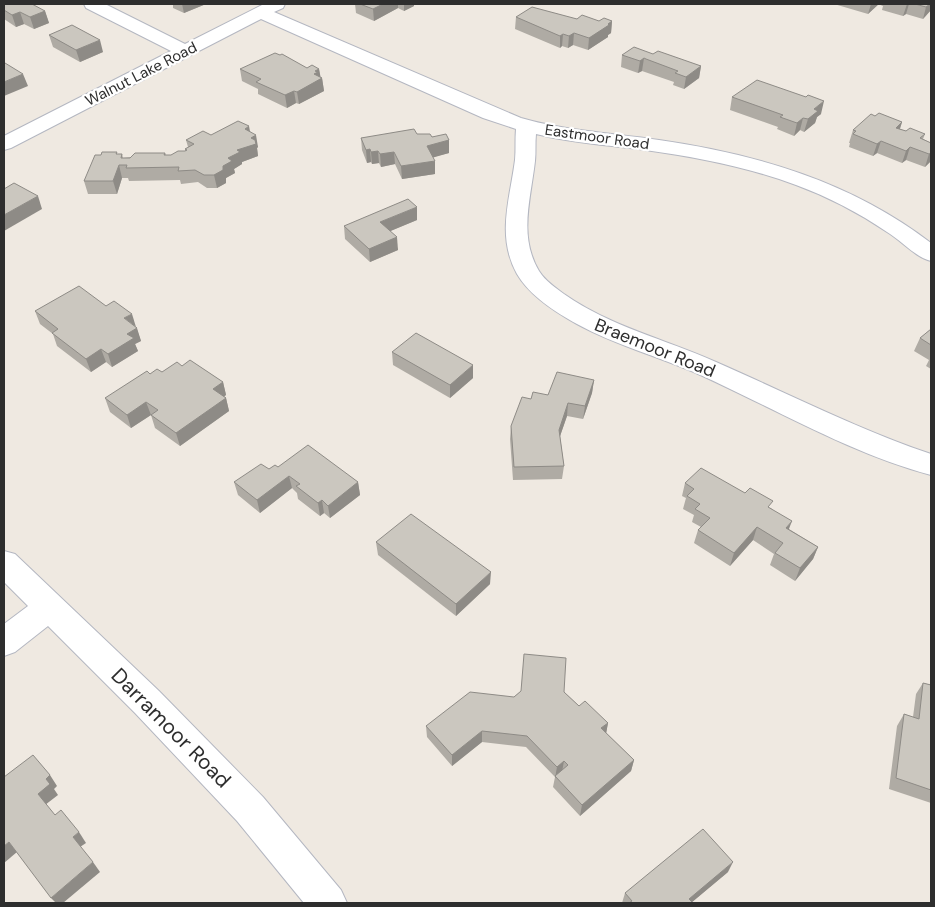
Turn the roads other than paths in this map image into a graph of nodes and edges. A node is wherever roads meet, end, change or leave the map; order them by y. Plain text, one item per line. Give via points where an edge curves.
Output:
1 (92, 4) edge
2 (270, 8) edge
3 (185, 51) junction
4 (526, 126) junction
5 (4, 144) edge
6 (931, 254) edge
7 (931, 465) edge
8 (4, 563) edge
9 (49, 608) junction
10 (4, 642) edge
11 (328, 903) edge

1 - 3 street
2 - 3 street, Walnut Lake Road
2 - 4 street, Eastmoor Road via 499,117
3 - 5 street, Walnut Lake Road
4 - 6 street, Eastmoor Road via 700,152 758,165 830,191 867,209
4 - 7 street, Braemoor Road via 515,234 530,275 544,290 564,306 603,328
8 - 9 street, Darramoor Road
9 - 10 street
9 - 11 street, Darramoor Road via 147,702 250,809

